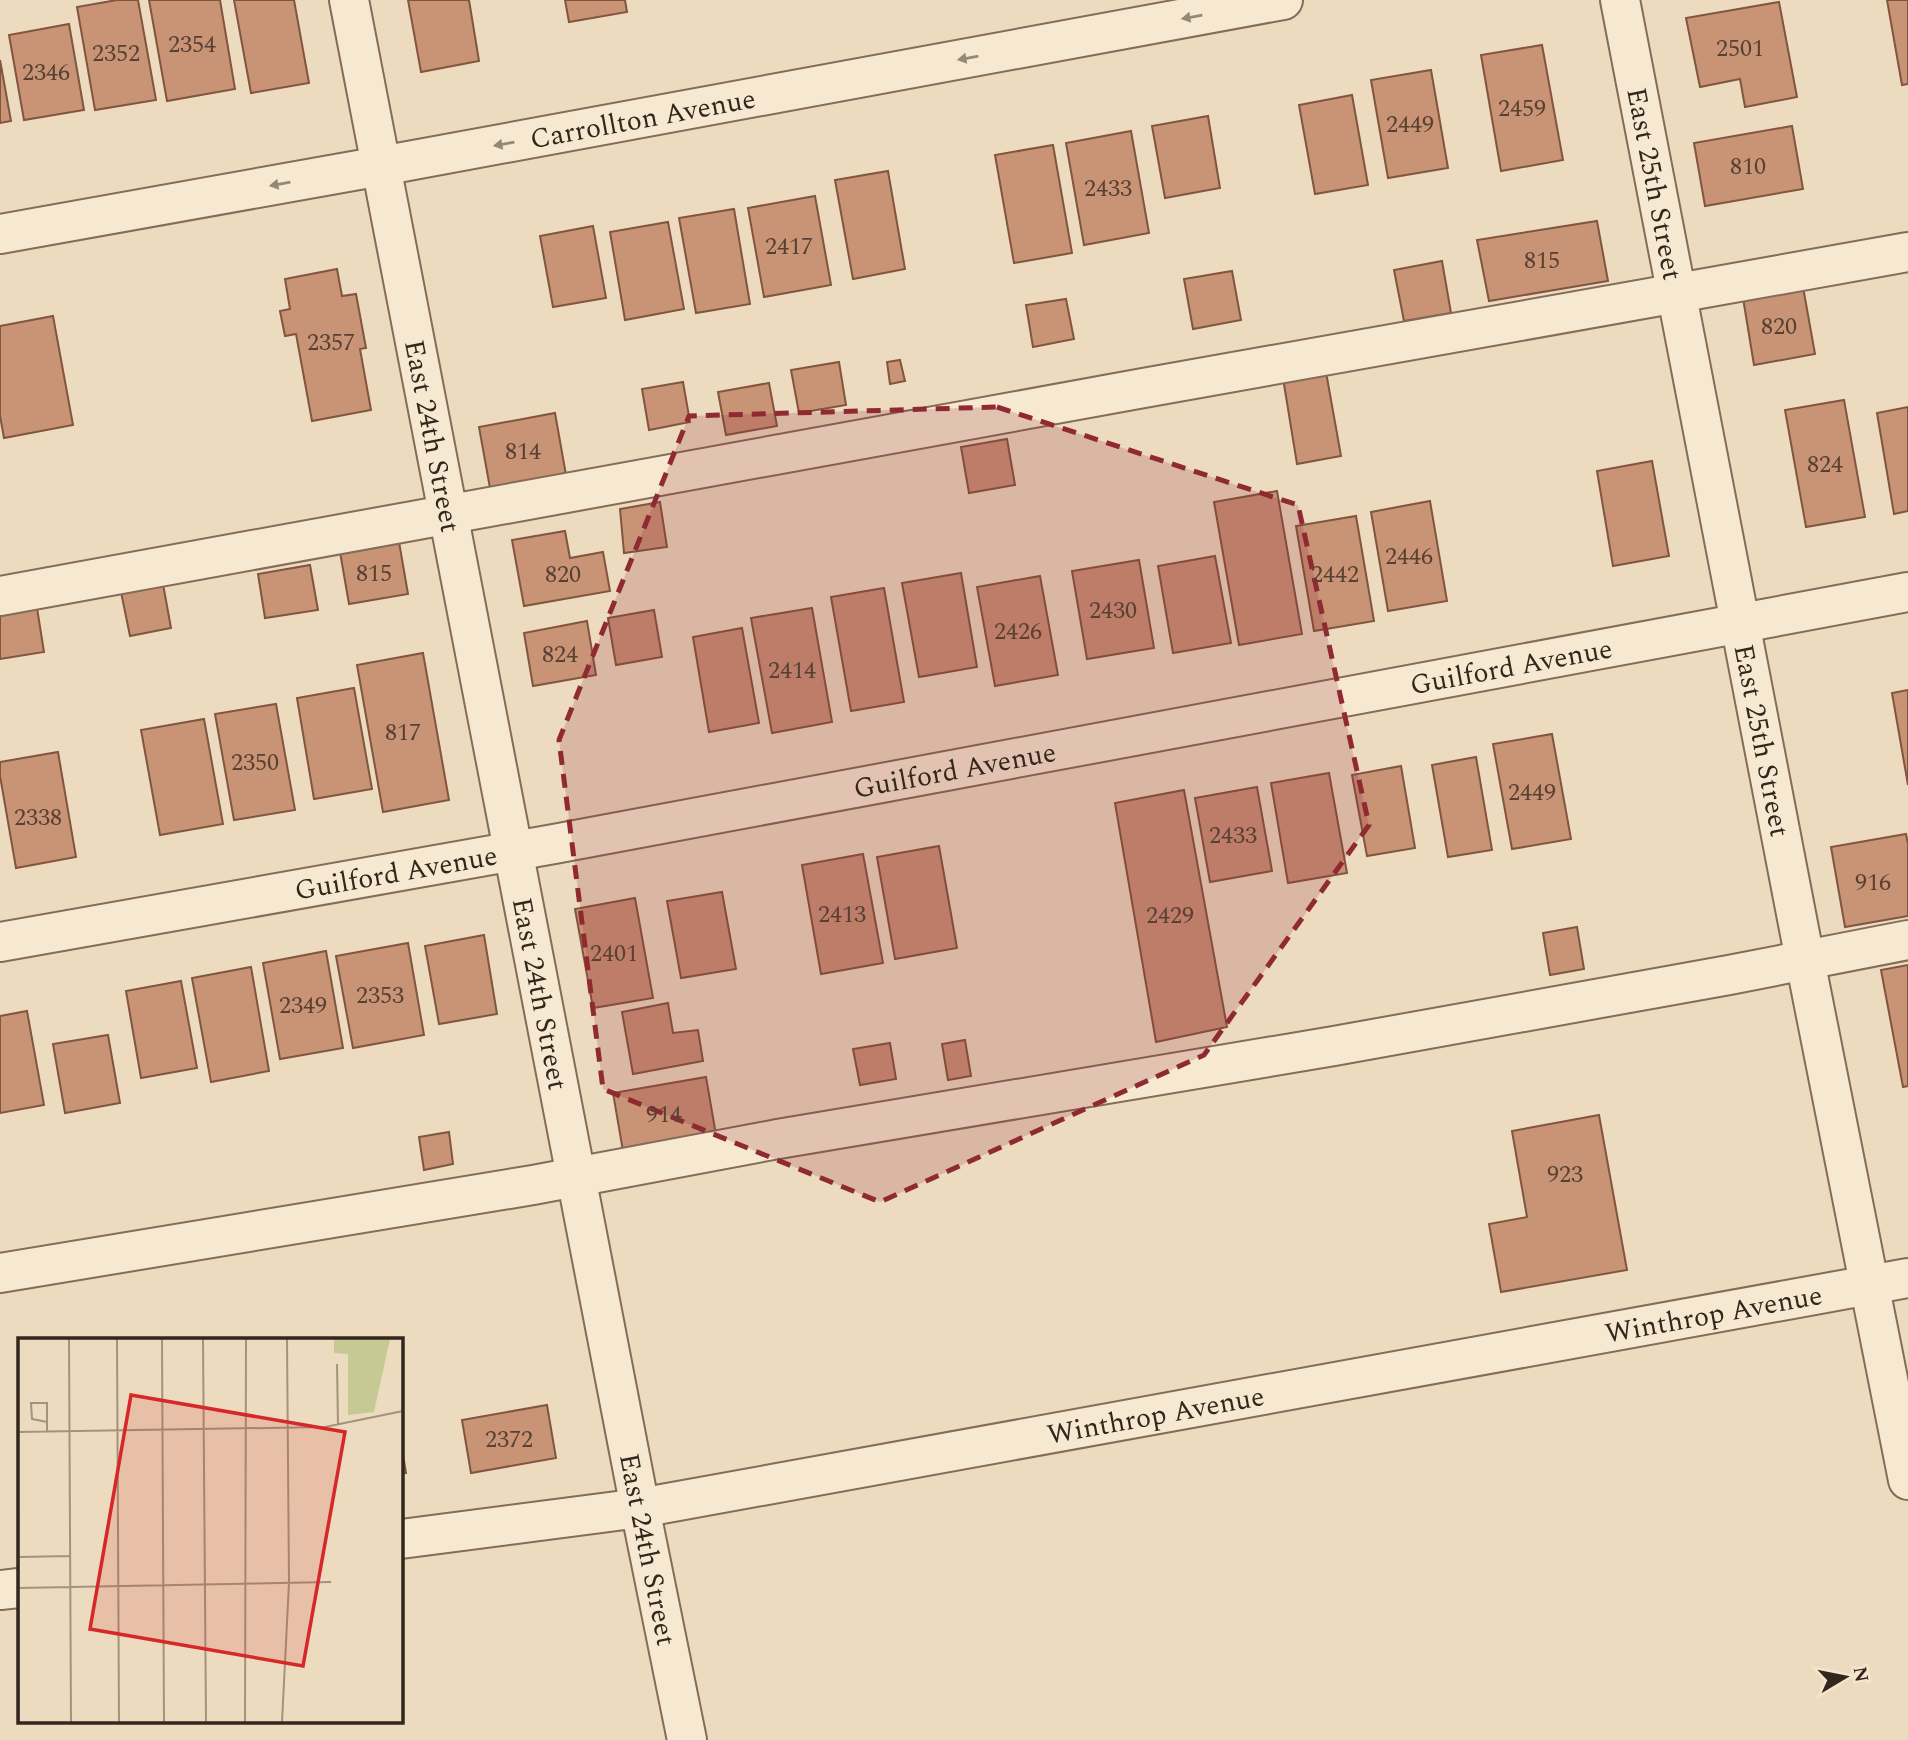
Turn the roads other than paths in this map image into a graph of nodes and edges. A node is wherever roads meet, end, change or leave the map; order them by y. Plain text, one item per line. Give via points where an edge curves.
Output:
1 (349, 0) edge
2 (1283, 0) edge
3 (1620, 0) edge
4 (381, 166) junction
5 (0, 234) edge
6 (1908, 252) edge
7 (1676, 294) junction
8 (449, 514) junction
9 (1908, 592) edge
10 (0, 596) edge
11 (1740, 624) junction
12 (513, 851) junction
13 (1908, 940) edge
14 (0, 942) edge
15 (1805, 960) junction
16 (576, 1176) junction
17 (0, 1273) edge
18 (1908, 1278) edge
19 (1870, 1285) junction
20 (1908, 1480) edge
21 (640, 1508) junction
22 (402, 1539) edge
23 (18, 1588) edge
24 (0, 1590) edge
25 (687, 1740) edge

1 - 4 street, East 24th Street
2 -> 4 street, Carrollton Avenue
3 - 7 street, East 25th Street
4 -> 5 street, Carrollton Avenue
4 - 8 street, East 24th Street
6 - 7 street
7 - 8 street
7 - 11 street, East 25th Street
8 - 10 street
8 - 12 street, East 24th Street
9 - 11 street, Guilford Avenue
11 - 12 street, Guilford Avenue
11 - 15 street, East 25th Street
12 - 14 street, Guilford Avenue
12 - 16 street, East 24th Street
13 - 15 street
15 - 16 street
15 - 19 street, East 25th Street
16 - 17 street
16 - 21 street, East 24th Street
18 - 19 street, Winthrop Avenue
19 - 20 street, East 25th Street
19 - 21 street, Winthrop Avenue
21 - 22 street, Winthrop Avenue
21 - 25 street, East 24th Street
23 - 24 street

